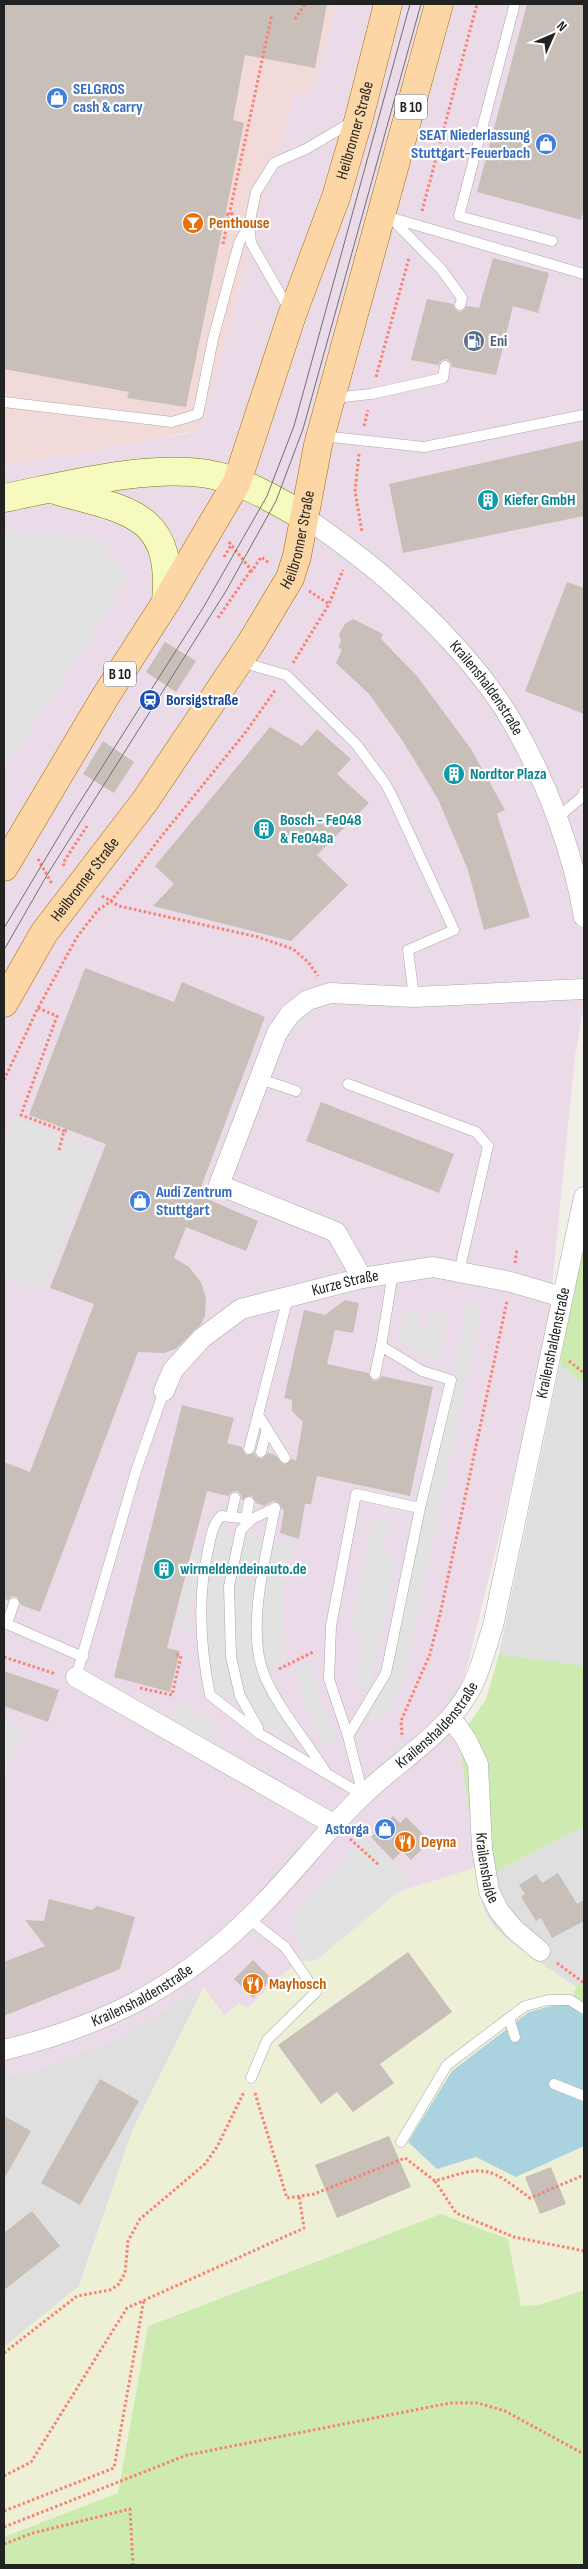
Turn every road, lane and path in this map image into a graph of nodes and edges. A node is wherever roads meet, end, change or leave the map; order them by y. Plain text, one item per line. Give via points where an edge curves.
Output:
1 (305, 4) edge
2 (388, 4) edge
3 (438, 4) edge
4 (477, 4) edge
5 (511, 5) edge
6 (272, 14) dead end
7 (295, 19) dead end
8 (359, 118) junction
9 (386, 214) junction
10 (249, 225) junction
11 (418, 226) junction
12 (552, 241) dead end
13 (414, 242) junction
14 (223, 244) dead end
15 (584, 274) edge
16 (460, 305) dead end
17 (292, 316) junction
18 (445, 366) dead end
19 (371, 394) junction
20 (332, 398) junction
21 (4, 402) edge
22 (584, 415) edge
23 (321, 436) junction
24 (362, 439) junction
25 (236, 482) junction
26 (52, 489) junction
27 (4, 498) edge
28 (305, 517) junction
29 (201, 542) junction
30 (351, 550) junction
31 (250, 570) junction
32 (290, 578) junction
33 (166, 602) junction
34 (329, 604) junction
35 (218, 618) dead end
36 (238, 661) junction
37 (286, 675) junction
38 (584, 792) edge
39 (556, 819) junction
40 (87, 826) dead end
41 (5, 864) edge
42 (74, 877) junction
43 (110, 902) junction
44 (584, 917) edge
45 (584, 989) edge
46 (330, 993) junction
47 (414, 997) junction
48 (4, 1003) edge
49 (38, 1008) junction
50 (260, 1079) junction
51 (4, 1080) edge
52 (348, 1084) dead end
53 (296, 1091) dead end
54 (59, 1150) dead end
55 (584, 1197) edge
56 (459, 1272) junction
57 (393, 1274) junction
58 (362, 1278) junction
59 (288, 1297) junction
60 (562, 1297) junction
61 (502, 1322) dead end
62 (381, 1346) junction
63 (375, 1374) dead end
64 (164, 1391) joint
65 (258, 1415) junction
66 (267, 1429) junction
67 (276, 1443) junction
68 (249, 1449) dead end
69 (261, 1452) dead end
70 (273, 1455) dead end
71 (285, 1458) dead end
72 (236, 1498) dead end
73 (249, 1502) dead end
74 (420, 1508) junction
75 (255, 1514) junction
76 (230, 1516) junction
77 (14, 1603) dead end
78 (330, 1644) junction
79 (183, 1652) dead end
80 (174, 1654) dead end
81 (181, 1656) junction
82 (4, 1657) edge
83 (83, 1657) junction
84 (76, 1677) junction
85 (265, 1677) junction
86 (137, 1687) dead end
87 (451, 1718) junction
88 (402, 1721) dead end
89 (260, 1734) junction
90 (348, 1736) junction
91 (326, 1774) junction
92 (363, 1795) junction
93 (335, 1825) junction
94 (379, 1865) dead end
95 (248, 1919) junction
96 (540, 1951) joint
97 (584, 1983) edge
98 (584, 2009) edge
99 (509, 2018) junction
100 (515, 2037) dead end
101 (4, 2050) edge
102 (251, 2078) junction
103 (554, 2084) dead end
104 (584, 2096) edge
105 (400, 2142) dead end
106 (584, 2176) edge
107 (435, 2181) junction
108 (299, 2196) junction
109 (584, 2252) edge
110 (144, 2299) junction
111 (4, 2353) edge
112 (584, 2454) edge
113 (4, 2476) edge
114 (4, 2511) edge
115 (4, 2527) edge
116 (4, 2544) edge
117 (133, 2565) edge

1 - 7 path, bridge
2 - 8 main road, Heilbronner Straße / B 10
3 - 9 main road, Heilbronner Straße / B 10
4 - 11 path
5 - 12 lane via 458,216
6 - 14 path, bridge
8 - 10 lane via 306,149 274,163 256,192
8 - 17 main road, Heilbronner Straße / B 10 via 336,197
9 - 11 lane
9 - 13 lane
9 - 20 main road, Heilbronner Straße / B 10
10 - 17 lane via 251,243
10 - 21 lane via 239,243 213,339 198,414 172,422
11 - 15 lane
13 - 16 lane via 441,269 462,298
13 - 19 path
17 - 25 main road, Heilbronner Straße / B 10
18 - 19 lane via 443,378
19 - 20 lane
19 - 24 path
20 - 23 main road, Heilbronner Straße / B 10
22 - 24 lane via 424,447
23 - 24 lane
23 - 28 main road, Heilbronner Straße / B 10
24 - 30 path via 355,491 363,537
25 - 26 main road via 207,474 166,471
25 - 28 main road
25 - 29 main road, Heilbronner Straße / B 10
26 - 27 main road
26 - 33 main road via 112,506 149,525 160,538 166,561
28 - 30 street, Krailenshaldenstraße
28 - 32 main road, Heilbronner Straße / B 10
29 - 31 path via 220,553 227,541
29 - 33 main road, Heilbronner Straße / B 10
30 - 34 path
30 - 39 street, Krailenshaldenstraße via 429,618 486,685 513,724 538,773
31 - 32 path via 260,557
31 - 35 path
32 - 34 path
32 - 36 main road, Heilbronner Straße / B 10
33 - 41 main road, Heilbronner Straße / B 10 via 104,698
34 - 37 path
36 - 37 lane
36 - 42 main road, Heilbronner Straße / B 10 via 145,800
37 - 43 path via 245,733
37 - 47 lane via 356,744 385,783 454,930 408,950
38 - 39 lane
39 - 44 street, Krailenshaldenstraße via 570,857
40 - 42 path via 63,863
41 - 42 path via 24,872 37,855 54,886
42 - 48 main road, Heilbronner Straße / B 10
43 - 46 path via 258,937 293,950 308,962
43 - 49 path via 98,910 78,937
45 - 47 street
46 - 47 street
46 - 50 street via 308,1000 290,1014 277,1033
49 - 51 path
49 - 54 path via 57,1016 21,1115 66,1131
50 - 53 lane
50 - 58 street via 219,1184 336,1232
52 - 56 lane via 476,1132 488,1146
55 - 60 street, Krailenshaldenstraße
56 - 57 street, Kurze Straße via 433,1267
56 - 60 street, Kurze Straße via 511,1282
57 - 58 street, Kurze Straße
57 - 62 lane
58 - 59 street, Kurze Straße
59 - 64 street, Kurze Straße via 241,1309 202,1338 173,1370
59 - 65 lane
60 - 87 street, Krailenshaldenstraße via 493,1626 471,1689
61 - 88 path via 430,1654
62 - 63 lane
62 - 74 lane via 422,1371 451,1380
64 - 83 lane via 136,1472
65 - 66 lane
65 - 68 lane
66 - 67 lane
66 - 69 lane
67 - 70 lane
67 - 71 lane
72 - 76 lane
73 - 75 lane
74 - 78 lane via 356,1489
74 - 90 lane via 386,1673
75 - 76 lane
75 - 85 lane via 275,1508 258,1590 260,1658
75 - 89 lane via 241,1530 229,1586 228,1623 231,1657 240,1696
76 - 89 lane via 221,1516 214,1523 202,1579 203,1660 210,1694
77 - 83 lane via 7,1624
78 - 85 path
78 - 90 lane via 329,1679
79 - 81 path
80 - 81 path
81 - 86 path via 172,1695
82 - 84 path via 54,1674
83 - 84 lane
84 - 93 street
85 - 91 lane
87 - 92 street, Krailenshaldenstraße
87 - 96 street, Krailenshalde via 478,1764 482,1848 489,1890 499,1912
89 - 91 lane
90 - 92 lane
91 - 92 lane
92 - 93 street, Krailenshaldenstraße
93 - 94 path
93 - 95 street, Krailenshaldenstraße
95 - 101 street, Krailenshaldenstraße via 193,1967 133,2005 67,2033
95 - 102 lane via 285,1947 316,1992 267,2040
96 - 97 path
98 - 99 lane via 570,2000 548,2000 525,2006
99 - 100 lane
99 - 105 lane via 447,2066
102 - 108 path via 287,2198
102 - 111 path via 217,2148 205,2164 140,2219 128,2241 125,2273 118,2285 110,2290 77,2296
103 - 104 lane
106 - 107 path via 530,2198 502,2177 486,2170 468,2171
107 - 108 path via 405,2158 314,2194
107 - 109 path via 456,2213 514,2237
108 - 110 path via 304,2228
110 - 113 path via 127,2308 31,2462
110 - 114 path via 114,2468
112 - 115 path via 505,2411 478,2402 450,2403 187,2455
116 - 117 path via 33,2533 130,2509

